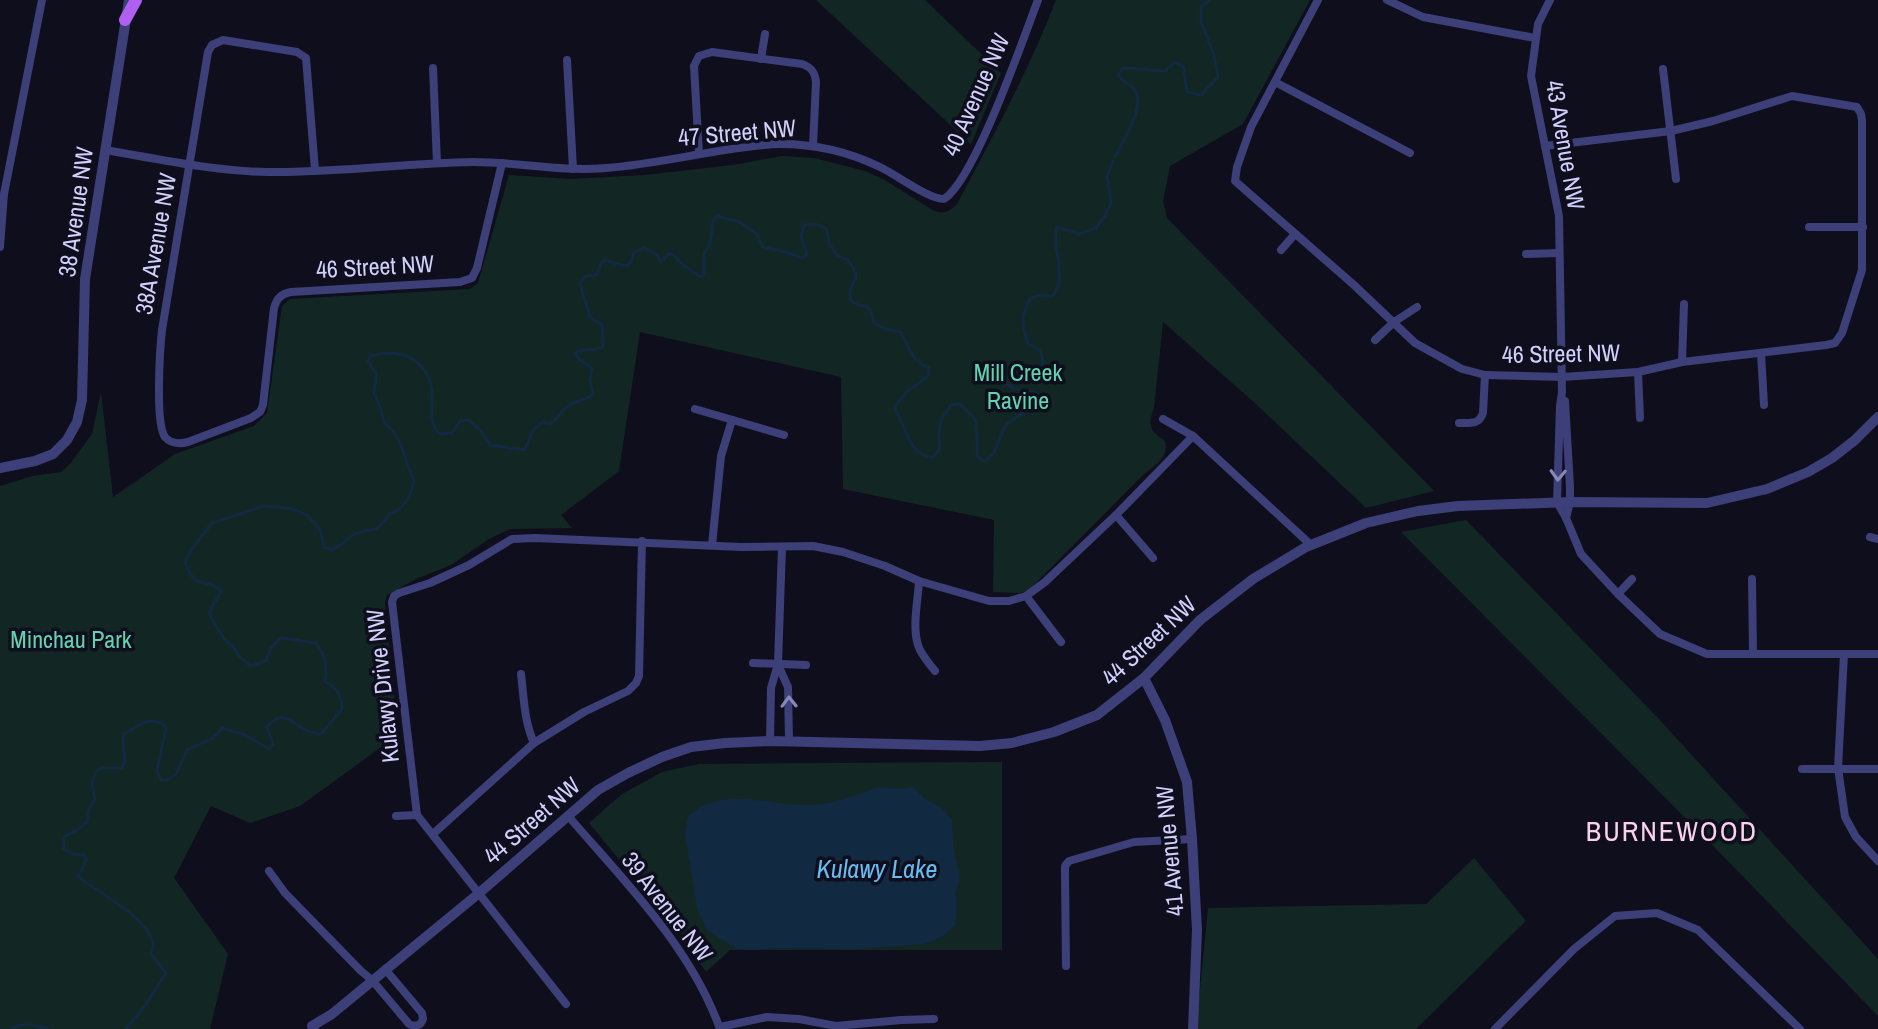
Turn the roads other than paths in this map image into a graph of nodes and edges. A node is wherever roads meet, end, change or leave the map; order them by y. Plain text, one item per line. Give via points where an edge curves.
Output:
1 (42, 0) edge
2 (129, 0) edge
3 (136, 0) edge
4 (1038, 0) edge
5 (1318, 0) edge
6 (1387, 0) edge
7 (1410, 0) edge
8 (1550, 0) edge
9 (1405, 9) junction
10 (125, 20) junction
11 (765, 34) dead end
12 (1535, 38) junction
13 (761, 59) junction
14 (567, 60) dead end
15 (433, 68) dead end
16 (1663, 69) dead end
17 (1275, 82) junction
18 (1791, 85) dead end
19 (1792, 96) junction
20 (1671, 131) junction
21 (813, 146) junction
22 (1545, 146) junction
23 (105, 150) junction
24 (1410, 153) dead end
25 (699, 154) junction
26 (190, 163) junction
27 (437, 163) junction
28 (502, 163) junction
29 (573, 169) junction
30 (315, 170) junction
31 (1676, 179) dead end
32 (2, 194) edge
33 (941, 199) joint
34 (1809, 227) dead end
35 (1863, 227) junction
36 (1295, 234) junction
37 (0, 247) edge
38 (1281, 250) dead end
39 (1559, 253) junction
40 (1526, 254) dead end
41 (1684, 304) dead end
42 (1417, 307) dead end
43 (1394, 322) junction
44 (1375, 340) dead end
45 (1761, 353) junction
46 (1682, 362) junction
47 (1638, 372) junction
48 (1485, 375) junction
49 (1562, 377) junction
50 (1562, 392) junction
51 (1764, 405) dead end
52 (695, 409) dead end
53 (260, 412) joint
54 (1878, 417) edge
55 (1640, 418) dead end
56 (1163, 419) dead end
57 (732, 420) junction
58 (1459, 423) dead end
59 (784, 435) dead end
60 (1193, 436) junction
61 (0, 468) edge
62 (1557, 502) junction
63 (1570, 502) junction
64 (1116, 515) junction
65 (1566, 518) junction
66 (642, 541) junction
67 (712, 545) junction
68 (1311, 545) junction
69 (782, 547) junction
70 (1153, 558) dead end
71 (1632, 579) dead end
72 (1752, 579) dead end
73 (919, 581) junction
74 (1618, 594) junction
75 (1026, 596) junction
76 (1061, 642) dead end
77 (1707, 654) junction
78 (1753, 654) junction
79 (1844, 654) junction
80 (1878, 654) edge
81 (753, 663) dead end
82 (778, 664) junction
83 (806, 665) dead end
84 (1706, 667) dead end
85 (935, 671) dead end
86 (521, 674) dead end
87 (1144, 678) junction
88 (770, 741) junction
89 (789, 741) junction
90 (534, 743) junction
91 (1838, 768) junction
92 (1802, 769) dead end
93 (1878, 769) edge
94 (417, 815) junction
95 (396, 816) dead end
96 (569, 817) junction
97 (433, 834) junction
98 (1192, 839) junction
99 (1878, 861) edge
100 (269, 871) dead end
101 (478, 894) junction
102 (1066, 966) dead end
103 (385, 969) junction
104 (372, 980) junction
105 (566, 1004) dead end
106 (934, 1019) dead end
107 (313, 1027) edge
108 (720, 1028) edge
109 (1193, 1029) edge
110 (1495, 1029) edge
111 (1800, 1029) edge

1 - 32 street
2 - 10 street, 38 Avenue NW
3 - 10 main road
4 - 33 street, 40 Avenue NW via 981,142 952,193
5 - 17 street
6 - 9 street
7 - 9 street
8 - 12 street, 43 Avenue NW
9 - 12 street via 1444,22
10 - 23 street, 38 Avenue NW
11 - 13 street
12 - 22 street, 43 Avenue NW via 1531,76
13 - 21 street via 802,64 813,71
13 - 25 street via 712,52 695,62
14 - 29 street
15 - 27 street
16 - 20 street
17 - 24 street
17 - 36 street, 46 Street NW via 1251,127 1235,181
18 - 19 street
19 - 20 street
19 - 35 street via 1857,107 1861,114
20 - 22 street
20 - 31 street
21 - 25 street, 47 Street NW via 768,145
21 - 33 street, 47 Street NW via 869,162
22 - 39 street, 43 Avenue NW via 1559,216
23 - 26 street, 47 Street NW
23 - 61 street, 38 Avenue NW via 85,279 77,422 60,448 44,458
25 - 29 street, 47 Street NW
26 - 30 street, 47 Street NW via 264,172
26 - 30 street, 38A Avenue NW via 208,52 223,40 306,58
26 - 53 street, 38A Avenue NW via 160,343 162,427 166,438 178,444
27 - 28 street, 47 Street NW
27 - 30 street, 47 Street NW
28 - 29 street, 47 Street NW
28 - 53 street, 46 Street NW via 472,278 281,296 274,308
32 - 37 street
34 - 35 street
35 - 45 street, 46 Street NW via 1862,270 1835,343
36 - 38 street
36 - 43 street, 46 Street NW
39 - 40 street
39 - 49 street, 43 Avenue NW
41 - 46 street
42 - 43 street
43 - 44 street
43 - 48 street, 46 Street NW via 1437,356
45 - 46 street, 46 Street NW
45 - 51 street
46 - 47 street, 46 Street NW
47 - 49 street, 46 Street NW
47 - 55 street, 46 Street NW
48 - 49 street, 46 Street NW
48 - 58 street, 46 Street NW via 1481,419
49 - 50 street, 43 Avenue NW
50 -> 62 street, 43 Avenue NW
50 - 63 street, 43 Avenue NW
52 - 57 street
54 - 63 street, 44 Street NW via 1832,458 1767,489 1707,503
56 - 60 street
57 - 59 street
57 - 67 street via 721,456
60 - 64 street
60 - 68 street
62 - 63 street, 44 Street NW
62 - 65 street
62 - 68 street, 44 Street NW via 1418,511 1366,523
63 - 65 street, 43 Avenue NW
64 - 70 street
64 - 75 street
65 - 74 street via 1581,554
66 - 67 street, Kulawy Drive NW
66 - 90 street via 636,683
66 - 94 street, Kulawy Drive NW via 512,539 469,565 394,596
67 - 69 street, Kulawy Drive NW
68 - 87 street, 44 Street NW via 1253,579 1200,620
69 - 73 street, Kulawy Drive NW via 843,552
69 - 82 street
71 - 74 street
72 - 78 street
73 - 75 street, Kulawy Drive NW via 989,601
73 - 85 street via 917,643
74 - 77 street via 1660,634
75 - 76 street
77 - 78 street
77 - 84 street
78 - 79 street
79 - 80 street
79 - 91 street
81 - 82 street
82 - 83 street
82 - 88 street via 771,688
89 -> 82 street via 788,687
86 - 90 street
87 - 89 street, 44 Street NW via 1097,715 1012,743
87 - 98 street, 41 Avenue NW via 1187,782
88 - 89 street, 44 Street NW
88 - 96 street, 44 Street NW via 691,747 662,757 598,790
90 - 97 street
91 - 92 street
91 - 93 street
91 - 99 street via 1845,817
94 - 95 street
94 - 97 street
96 - 101 street, 44 Street NW
96 - 108 street, 39 Avenue NW via 650,911 695,974
97 - 101 street
98 - 102 street via 1134,842 1069,861
98 - 109 street, 41 Avenue NW via 1197,930
100 - 104 street
101 - 103 street, 44 Street NW
101 - 105 street
103 - 104 street, 44 Street NW
103 - 104 street via 422,1013 419,1025 409,1024
104 - 107 street, 44 Street NW
106 - 108 street via 836,1026 767,1017
110 - 111 street via 1574,949 1615,916 1657,913 1698,930

